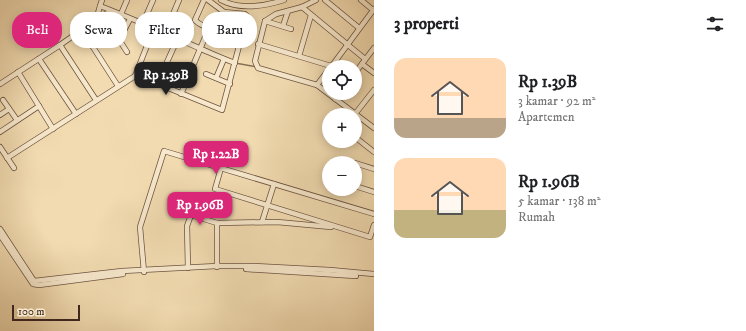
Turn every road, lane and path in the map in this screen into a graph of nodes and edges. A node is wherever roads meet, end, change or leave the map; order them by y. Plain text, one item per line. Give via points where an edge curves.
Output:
1 (102, 0) edge
2 (127, 0) edge
3 (153, 0) edge
4 (179, 0) edge
5 (204, 0) edge
6 (208, 0) edge
7 (221, 0) edge
8 (284, 0) edge
9 (316, 0) edge
10 (325, 0) edge
11 (361, 0) edge
12 (100, 6) junction
13 (302, 8) junction
14 (374, 10) edge
15 (112, 11) joint
16 (288, 11) junction
17 (98, 12) edge
18 (115, 12) edge
19 (122, 12) edge
20 (148, 12) edge
21 (174, 12) edge
22 (224, 12) edge
23 (311, 15) junction
24 (127, 17) edge
25 (130, 19) junction
26 (135, 21) edge
27 (265, 21) junction
28 (127, 25) edge
29 (202, 25) edge
30 (283, 26) junction
31 (359, 28) junction
32 (291, 29) dead end
33 (258, 44) junction
34 (347, 45) junction
35 (194, 46) edge
36 (56, 48) edge
37 (62, 48) edge
38 (94, 48) edge
39 (124, 48) edge
40 (146, 48) edge
41 (173, 48) edge
42 (201, 48) junction
43 (240, 48) edge
44 (374, 48) edge
45 (127, 52) dead end
46 (372, 55) edge
47 (299, 56) junction
48 (39, 59) junction
49 (224, 59) junction
50 (336, 60) edge
51 (363, 61) junction
52 (236, 63) junction
53 (322, 65) edge
54 (18, 72) junction
55 (374, 73) edge
56 (206, 74) dead end
57 (135, 76) junction
58 (216, 78) junction
59 (322, 78) edge
60 (0, 84) edge
61 (157, 84) junction
62 (230, 84) junction
63 (317, 85) junction
64 (118, 86) junction
65 (322, 89) edge
66 (374, 90) edge
67 (182, 94) junction
68 (4, 100) dead end
69 (96, 100) junction
70 (336, 100) edge
71 (40, 106) junction
72 (347, 108) edge
73 (360, 108) edge
74 (9, 109) junction
75 (76, 114) junction
76 (0, 115) edge
77 (362, 119) edge
78 (17, 120) junction
79 (374, 128) edge
80 (54, 129) junction
81 (0, 132) edge
82 (362, 143) edge
83 (0, 147) edge
84 (374, 152) edge
85 (7, 158) junction
86 (362, 165) edge
87 (14, 168) dead end
88 (221, 168) junction
89 (374, 169) edge
90 (274, 184) junction
91 (362, 188) edge
92 (374, 192) edge
93 (267, 205) junction
94 (374, 214) edge
95 (262, 222) junction
96 (216, 223) junction
97 (374, 225) edge
98 (340, 227) junction
99 (0, 229) edge
100 (0, 235) edge
101 (217, 267) junction
102 (188, 268) junction
103 (144, 271) junction
104 (374, 274) edge
105 (374, 278) edge
106 (33, 283) junction

1 - 12 street
2 - 19 street
3 - 20 street
4 - 21 street
5 - 29 street via 195,20
6 - 22 street
7 - 8 street via 229,4 254,6
9 - 13 street
10 - 31 street
11 - 14 street
12 - 15 street
12 - 17 street
13 - 16 street
13 - 23 street
14 - 31 street
15 - 18 street
16 - 27 street via 276,14
16 - 30 street
23 - 34 street
23 - 47 street
24 - 25 street
25 - 26 street
25 - 28 street
27 - 30 street
27 - 33 street
30 - 32 street
31 - 34 street
33 - 47 street
33 - 63 street via 255,61 258,68
34 - 50 street
34 - 51 street
35 - 42 street
36 - 48 street
37 - 69 street
38 - 64 street
39 - 45 street
40 - 57 street
41 - 61 street
42 - 49 street
42 - 67 street
43 - 52 street
44 - 46 street
46 - 51 street
47 - 53 street
48 - 54 street
48 - 75 street
49 - 52 street
49 - 58 street
51 - 55 street
52 - 62 street
54 - 60 street
54 - 71 street
56 - 58 street
57 - 61 street
57 - 64 street
58 - 62 street
59 - 63 street
61 - 67 street
62 - 67 street via 222,110
63 - 65 street
64 - 69 street
66 - 73 street
68 - 74 street
69 - 75 street
70 - 72 street
71 - 78 street
71 - 80 street
74 - 76 street
74 - 78 street
75 - 80 street
77 - 79 street
78 - 81 street
80 - 85 street
82 - 84 street
83 - 85 street
85 - 87 street
86 - 89 street
88 - 90 street
88 - 93 street via 215,189
88 - 103 street via 164,151 140,227
90 - 93 street
90 - 94 street
91 - 92 street
93 - 95 street
93 - 98 street
95 - 96 street
95 - 98 street
96 - 101 street
96 - 102 street via 191,215 187,226
97 - 98 street via 370,237
99 - 106 street
100 - 106 street
101 - 102 street
101 - 104 street via 254,266
101 - 105 street
102 - 103 street
103 - 106 street

